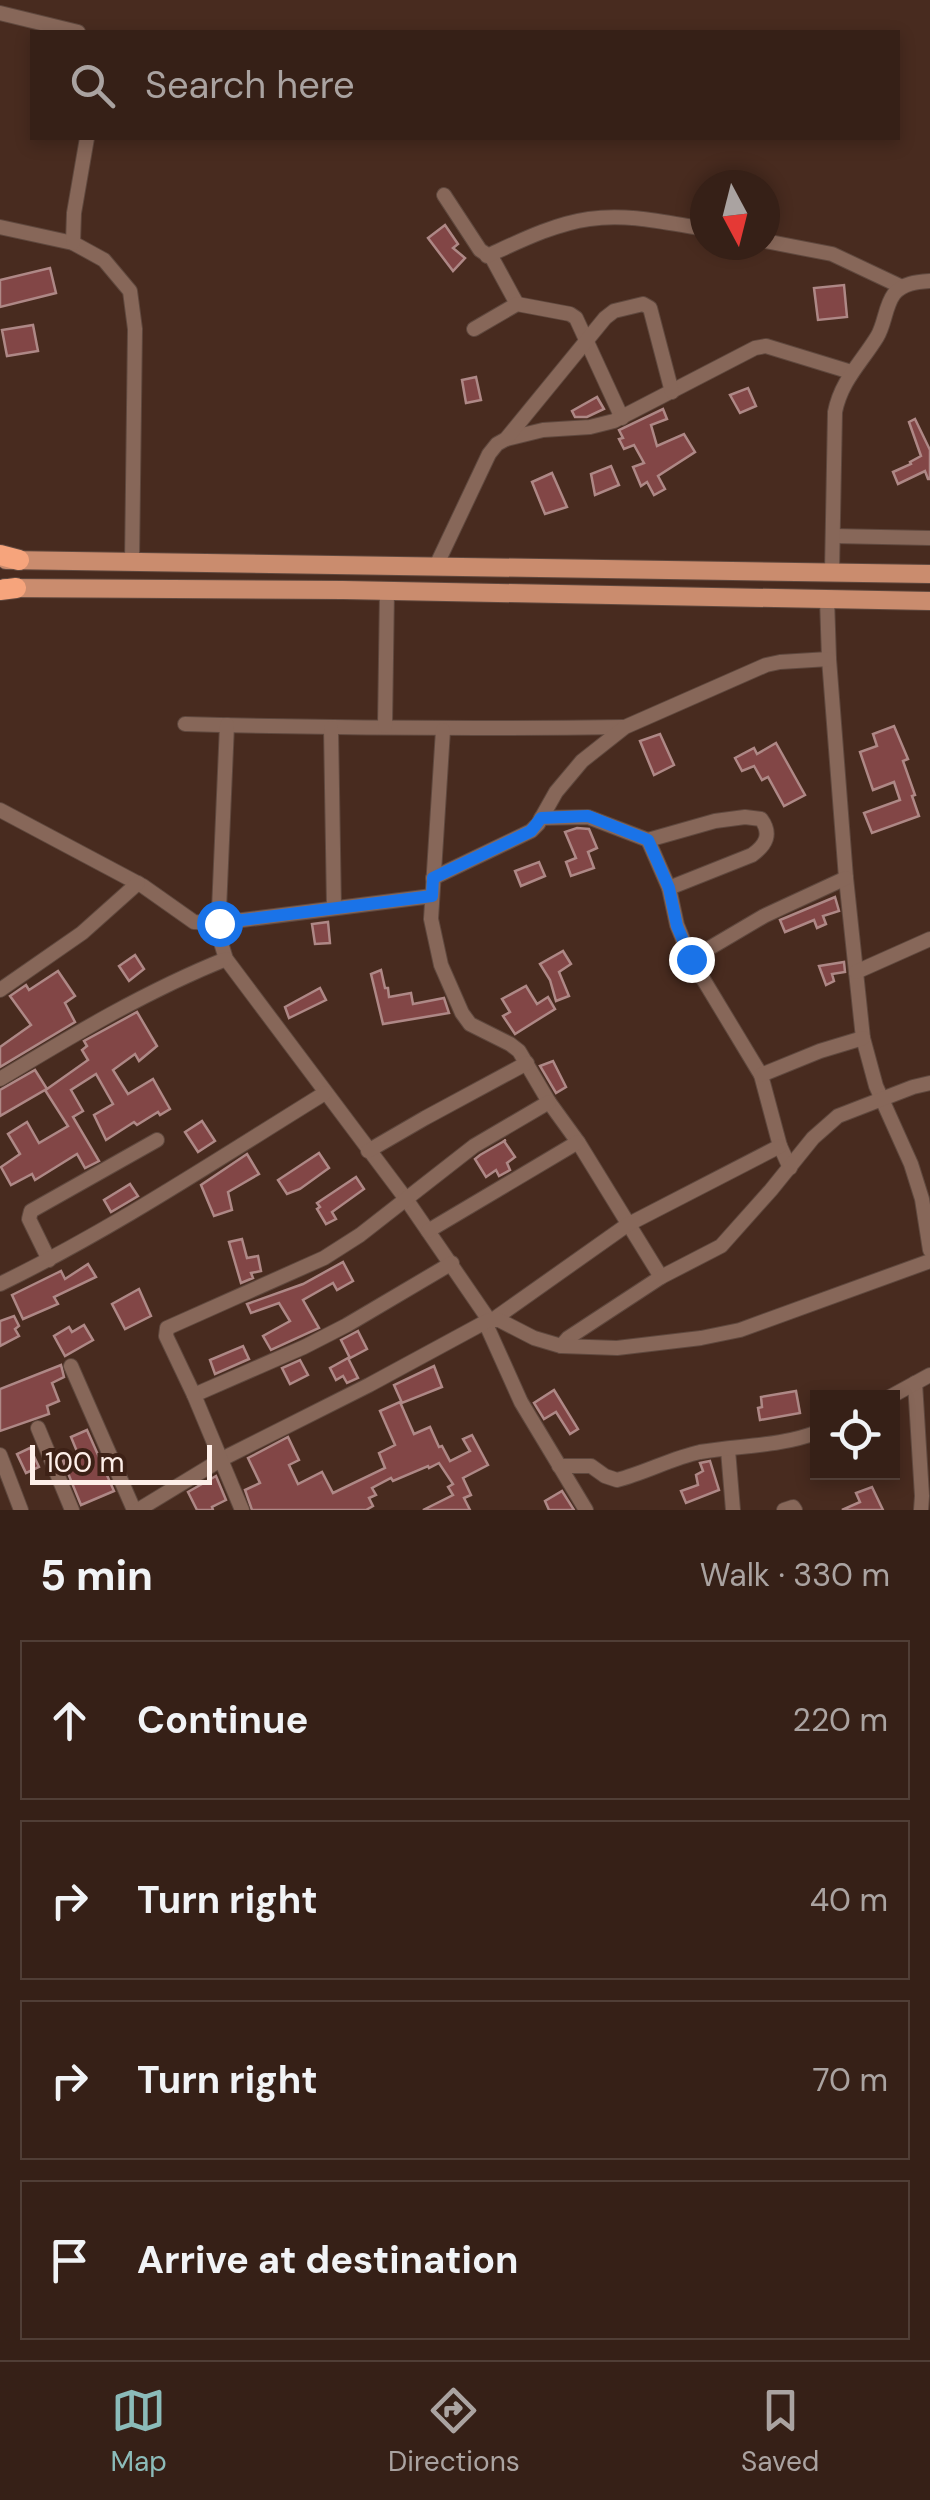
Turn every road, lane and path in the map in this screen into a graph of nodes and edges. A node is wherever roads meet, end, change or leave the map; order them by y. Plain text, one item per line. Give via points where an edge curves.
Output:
1 (0, 13) edge
2 (70, 30) edge
3 (87, 140) edge
4 (444, 195) dead end
5 (0, 227) edge
6 (690, 227) edge
7 (73, 243) junction
8 (780, 244) edge
9 (488, 256) junction
10 (930, 282) edge
11 (902, 287) junction
12 (517, 304) junction
13 (474, 329) dead end
14 (586, 342) junction
15 (851, 372) junction
16 (672, 392) junction
17 (622, 418) junction
18 (506, 439) junction
19 (833, 536) junction
20 (930, 538) edge
21 (6, 558) edge
22 (132, 562) junction
23 (436, 566) junction
24 (832, 572) junction
25 (930, 574) edge
26 (5, 589) edge
27 (386, 591) junction
28 (827, 599) junction
29 (930, 601) edge
30 (829, 659) junction
31 (186, 724) dead end
32 (228, 725) junction
33 (384, 726) junction
34 (331, 728) junction
35 (625, 728) junction
36 (442, 730) junction
37 (0, 810) edge
38 (541, 818) junction
39 (648, 840) junction
40 (433, 878) junction
41 (846, 878) junction
42 (138, 883) junction
43 (669, 888) junction
44 (432, 896) junction
45 (334, 908) junction
46 (219, 923) junction
47 (930, 938) edge
48 (226, 959) junction
49 (691, 959) junction
50 (856, 972) junction
51 (0, 990) edge
52 (864, 1038) junction
53 (527, 1063) junction
54 (761, 1075) junction
55 (0, 1080) edge
56 (930, 1083) edge
57 (325, 1093) junction
58 (881, 1100) junction
59 (549, 1102) junction
60 (157, 1140) dead end
61 (578, 1142) junction
62 (780, 1146) junction
63 (368, 1151) junction
64 (790, 1168) junction
65 (406, 1199) junction
66 (628, 1225) junction
67 (428, 1231) junction
68 (930, 1250) edge
69 (49, 1260) junction
70 (930, 1261) edge
71 (452, 1263) junction
72 (660, 1277) junction
73 (0, 1284) edge
74 (489, 1320) junction
75 (562, 1346) junction
76 (71, 1366) dead end
77 (930, 1374) edge
78 (915, 1383) junction
79 (900, 1391) edge
80 (194, 1395) junction
81 (38, 1428) dead end
82 (810, 1435) edge
83 (728, 1450) junction
84 (0, 1455) edge
85 (222, 1459) junction
86 (559, 1466) junction
87 (21, 1510) edge
88 (72, 1510) edge
89 (136, 1510) edge
90 (242, 1510) edge
91 (586, 1510) edge
92 (734, 1510) edge
93 (784, 1510) edge
94 (794, 1510) edge
95 (921, 1510) edge

1 - 2 street
3 - 7 street
4 - 9 street
5 - 7 street
6 - 9 street via 586,219
7 - 22 street via 104,260 130,291
8 - 11 street via 832,254
9 - 12 street
10 - 11 street
11 - 15 street
12 - 13 street
12 - 14 street via 570,314
14 - 16 street via 614,312 650,308
14 - 17 street
14 - 18 street
15 - 16 street via 766,346
15 - 19 street via 835,412
16 - 17 street
17 - 18 street
18 - 23 street via 489,454
19 - 20 street
19 - 24 street
21 - 22 main road
22 - 23 main road
23 - 24 main road
24 - 25 main road
26 - 27 main road
27 - 28 main road
27 - 33 street
28 - 29 main road
28 - 30 street
30 - 35 street via 766,665
30 - 41 street
31 - 32 street
32 - 34 street
32 - 46 street
33 - 34 street
33 - 36 street
34 - 45 street
35 - 36 street
35 - 38 street via 582,762
36 - 40 street
37 - 42 street
38 - 39 street via 588,816
38 - 40 street via 531,831
39 - 43 street
39 - 43 street via 745,817 766,826 764,847 752,855
40 - 44 street
41 - 49 street
41 - 50 street
42 - 46 street via 194,922
42 - 51 street via 82,934
43 - 49 street
44 - 45 street
44 - 53 street via 442,965 462,1012
45 - 46 street
46 - 48 street
47 - 50 street
48 - 55 street via 130,1004
48 - 57 street
49 - 54 street
50 - 52 street
52 - 54 street
52 - 58 street
53 - 59 street
53 - 63 street
54 - 62 street
56 - 58 street
57 - 63 street
57 - 69 street
58 - 64 street via 838,1116
58 - 68 street via 911,1164
59 - 61 street
59 - 65 street via 474,1146
60 - 69 street via 32,1211 28,1219
61 - 66 street
61 - 67 street
62 - 64 street
62 - 66 street
63 - 65 street
64 - 72 street via 721,1246
65 - 67 street
65 - 80 street via 324,1258 166,1328
66 - 72 street
66 - 74 street
67 - 71 street
69 - 73 street
70 - 75 street via 740,1330 617,1348
71 - 74 street
71 - 80 street via 318,1340
72 - 75 street
74 - 75 street
74 - 85 street
74 - 86 street via 521,1402
76 - 89 street
77 - 78 street
78 - 79 street
78 - 95 street
80 - 85 street
81 - 88 street
82 - 83 street
83 - 86 street via 690,1455 617,1480 592,1466
83 - 92 street
84 - 87 street
85 - 89 street
85 - 90 street
86 - 91 street
93 - 94 street

